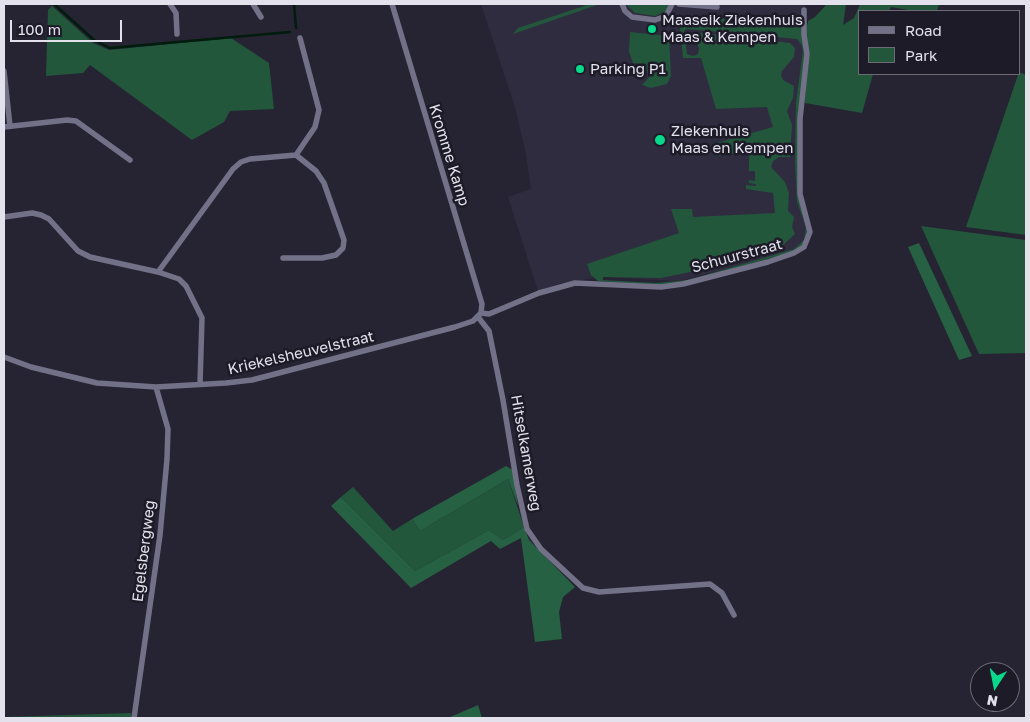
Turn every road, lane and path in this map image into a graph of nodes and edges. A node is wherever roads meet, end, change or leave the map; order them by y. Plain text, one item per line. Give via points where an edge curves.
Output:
1 (170, 4) edge
2 (253, 4) edge
3 (392, 4) edge
4 (622, 4) edge
5 (672, 4) edge
6 (679, 4) edge
7 (717, 8) dead end
8 (804, 10) dead end
9 (261, 17) dead end
10 (177, 34) dead end
11 (300, 38) dead end
12 (4, 72) edge
13 (7, 127) edge
14 (296, 155) junction
15 (130, 160) dead end
16 (4, 216) edge
17 (283, 258) dead end
18 (158, 272) junction
19 (480, 315) junction
20 (4, 357) edge
21 (200, 384) junction
22 (156, 387) junction
23 (734, 615) dead end
24 (134, 718) edge

1 - 10 street via 176,13
2 - 9 street
3 - 19 street, Kromme Kamp via 482,304
4 - 5 street via 632,17 655,20 666,16
6 - 7 street
8 - 19 street, Schuurstraat via 808,54 800,119 800,194 810,232 804,247 768,262 683,284 661,287 576,283
11 - 14 street via 318,110 315,126
12 - 13 street
13 - 15 street via 76,121
14 - 17 street via 316,171 324,183 344,240 343,248 336,255 322,258
14 - 18 street via 241,162
16 - 18 street via 41,215 49,219 78,251 90,257
18 - 21 street via 179,279 198,307 202,318
19 - 21 street, Kriekelsheuvelstraat via 455,327 252,380
19 - 23 street, Hitselkamerweg via 489,330 527,529 541,549 583,588 599,592 710,584 722,592
20 - 22 street, Kriekelsheuvelstraat via 96,383
21 - 22 street, Kriekelsheuvelstraat
22 - 24 street, Egelsbergweg via 168,429 167,459 160,535

